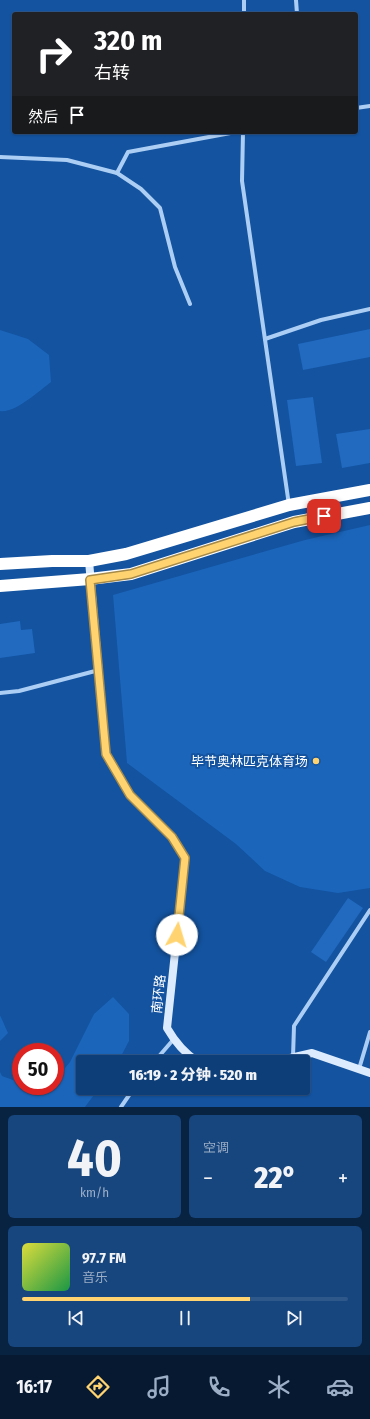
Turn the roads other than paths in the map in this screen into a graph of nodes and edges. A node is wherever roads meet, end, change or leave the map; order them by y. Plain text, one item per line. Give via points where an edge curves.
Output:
1 (244, 0) edge
2 (296, 0) edge
3 (244, 12) edge
4 (297, 12) edge
5 (370, 106) edge
6 (358, 108) edge
7 (225, 134) edge
8 (243, 134) edge
9 (0, 157) edge
10 (117, 173) junction
11 (190, 304) dead end
12 (370, 309) edge
13 (265, 339) junction
14 (370, 490) edge
15 (289, 505) junction
16 (370, 508) edge
17 (89, 561) junction
18 (0, 564) edge
19 (90, 580) junction
20 (0, 586) edge
21 (99, 670) junction
22 (0, 693) edge
23 (370, 910) edge
24 (370, 1032) edge
25 (173, 1040) junction
26 (160, 1055) edge
27 (188, 1055) edge
28 (293, 1055) edge
29 (301, 1055) edge
30 (359, 1069) junction
31 (370, 1073) edge
32 (129, 1095) edge
33 (121, 1107) edge

1 - 3 street
2 - 4 street
5 - 6 street
7 - 10 street via 128,152
8 - 13 street via 242,181
9 - 10 street via 67,160
10 - 11 street via 142,189 160,208 175,267
12 - 13 street via 322,320
13 - 15 street
14 - 15 highway
15 - 17 highway via 126,554
16 - 19 highway via 294,522 131,574
17 - 18 highway via 52,560
17 - 19 main road, 南环路
19 - 20 highway
19 - 21 main road, 南环路
21 - 22 street via 19,691
21 - 25 main road, 南环路 via 106,754 130,795 172,837 185,858 167,1028
23 - 28 street via 294,1026
24 - 30 street
25 - 26 street
25 - 27 main road, 南环路
29 - 30 main road via 312,1052
30 - 31 main road
32 - 33 street

